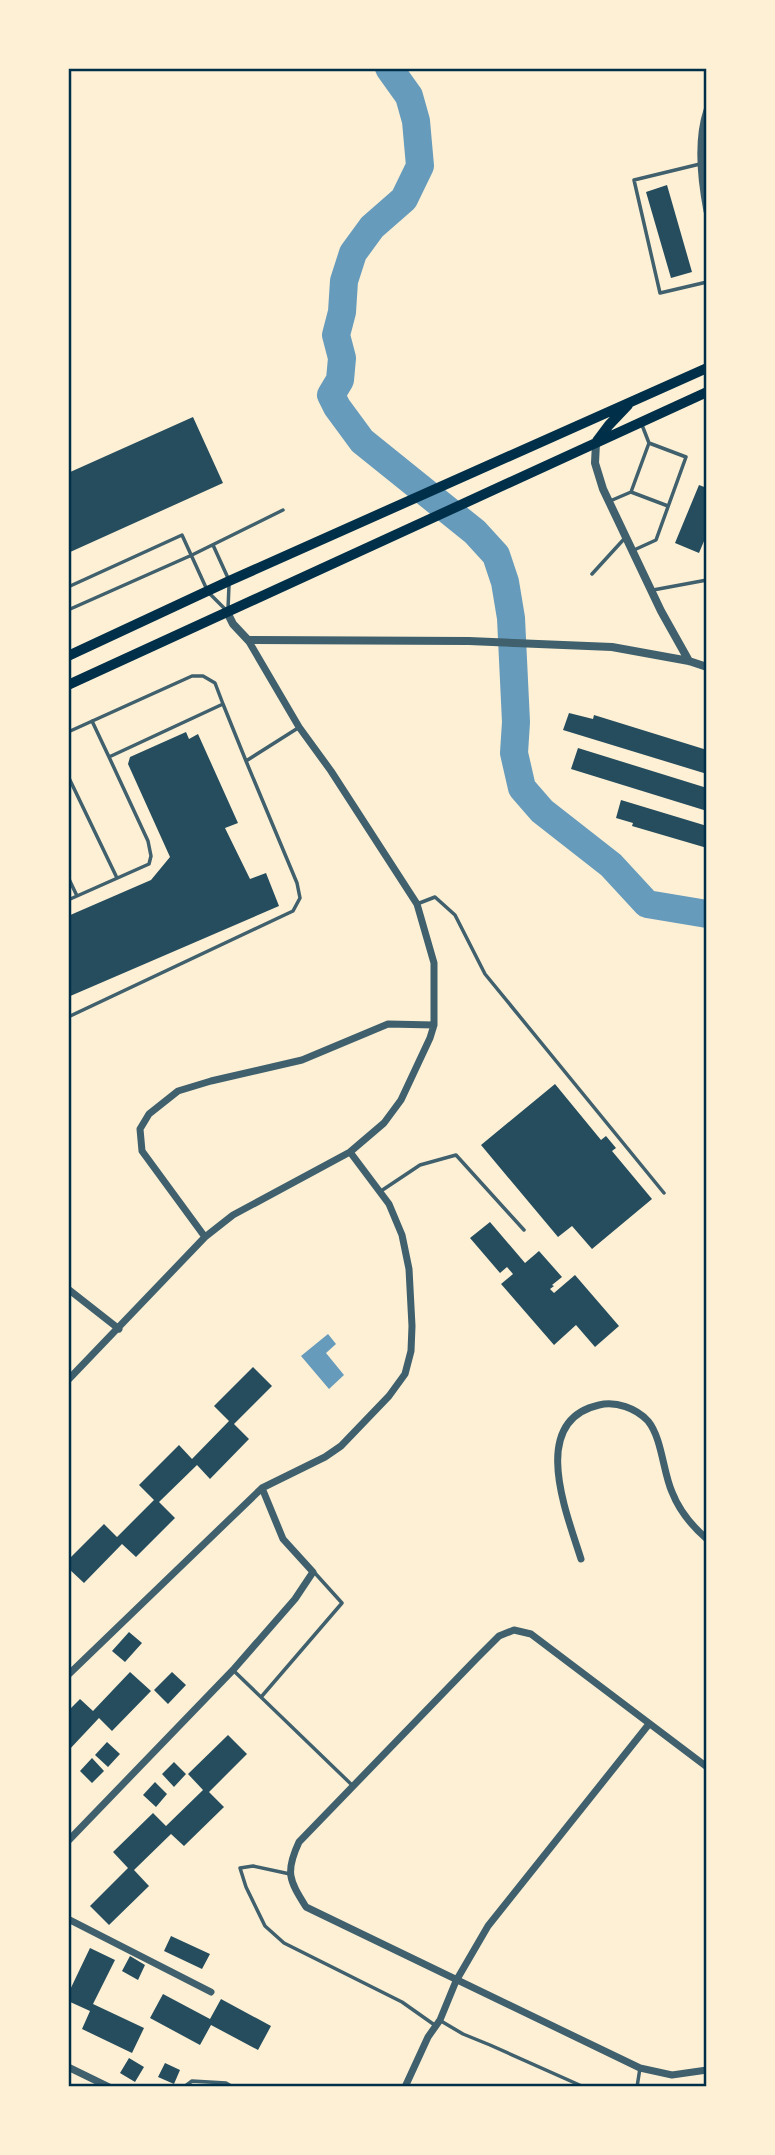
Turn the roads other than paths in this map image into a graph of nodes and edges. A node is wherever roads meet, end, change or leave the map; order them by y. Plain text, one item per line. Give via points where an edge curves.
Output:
1 (707, 110) edge
2 (702, 164) junction
3 (707, 209) edge
4 (707, 282) edge
5 (707, 368) edge
6 (707, 392) edge
7 (632, 401) junction
8 (640, 423) junction
9 (596, 443) junction
10 (649, 443) junction
11 (671, 479) dead end
12 (677, 481) junction
13 (631, 492) junction
14 (609, 502) junction
15 (668, 506) junction
16 (283, 510) dead end
17 (626, 537) junction
18 (213, 545) junction
19 (632, 551) junction
20 (192, 555) junction
21 (592, 574) dead end
22 (707, 580) edge
23 (229, 581) junction
24 (68, 587) edge
25 (651, 591) junction
26 (208, 592) junction
27 (68, 610) edge
28 (227, 612) junction
29 (248, 640) junction
30 (71, 652) edge
31 (689, 662) junction
32 (707, 667) edge
33 (68, 685) edge
34 (223, 705) junction
35 (92, 721) junction
36 (299, 727) junction
37 (68, 732) edge
38 (108, 757) junction
39 (246, 761) junction
40 (68, 776) edge
41 (68, 877) edge
42 (117, 878) junction
43 (77, 896) junction
44 (68, 900) edge
45 (417, 904) junction
46 (68, 1017) edge
47 (434, 1025) junction
48 (350, 1152) junction
49 (380, 1192) junction
50 (664, 1193) dead end
51 (524, 1230) dead end
52 (205, 1237) junction
53 (68, 1289) edge
54 (119, 1329) junction
55 (68, 1380) edge
56 (262, 1488) junction
57 (707, 1539) edge
58 (581, 1559) dead end
59 (313, 1572) junction
60 (233, 1670) junction
61 (68, 1675) edge
62 (262, 1696) junction
63 (649, 1724) junction
64 (707, 1767) edge
65 (353, 1786) junction
66 (68, 1841) edge
67 (291, 1874) junction
68 (68, 1919) edge
69 (456, 1981) junction
70 (211, 1992) dead end
71 (438, 2023) junction
72 (68, 2067) edge
73 (640, 2068) junction
74 (707, 2070) edge
75 (109, 2087) edge
76 (184, 2087) edge
77 (233, 2087) edge
78 (405, 2087) edge
79 (584, 2087) edge
80 (637, 2087) edge

1 - 2 street
2 - 3 street
2 - 4 lane via 634,180 660,293
5 - 7 main road
6 - 8 main road
7 - 9 main road
7 - 23 main road
8 - 9 main road
8 - 10 lane
9 - 14 street via 595,463
9 - 28 main road
10 - 12 lane via 686,457
10 - 13 lane
11 - 12 lane
12 - 15 lane
13 - 14 lane
13 - 15 lane
14 - 17 street
15 - 19 lane via 656,540
16 - 18 lane
17 - 19 street
17 - 21 lane
18 - 20 lane
18 - 23 lane
19 - 25 street
20 - 24 lane via 182,535
20 - 26 lane
20 - 27 lane
22 - 25 lane
23 - 26 main road
23 - 28 lane
25 - 31 street
26 - 28 lane
26 - 30 main road
28 - 29 street
28 - 33 main road
29 - 31 street via 612,647
29 - 36 street
31 - 32 street
34 - 35 lane via 215,683 203,676 192,677
34 - 38 lane
34 - 39 lane
35 - 37 lane
35 - 38 lane
36 - 39 lane
36 - 45 street
38 - 42 lane via 151,856 149,864
39 - 46 lane via 297,883 300,898 293,911
40 - 42 lane
41 - 43 lane
42 - 43 lane
43 - 44 lane
45 - 47 street via 433,963
45 - 50 lane via 435,897 455,915 485,974
47 - 48 street via 401,1100 384,1123
47 - 52 street via 388,1024 302,1060 178,1091 149,1114 140,1129 142,1151
48 - 49 street
48 - 52 street via 233,1215
49 - 51 lane via 420,1165 456,1156
49 - 56 street via 399,1226 409,1269 412,1326 405,1374 341,1446
52 - 54 street
53 - 54 street
54 - 55 street
56 - 59 street via 283,1539
56 - 61 street
57 - 58 street via 672,1493 649,1423 631,1409 605,1403 579,1413 562,1437 557,1454 561,1493
59 - 60 street
59 - 62 lane via 342,1603
60 - 62 lane
60 - 66 street
62 - 65 lane
63 - 64 street
63 - 65 street via 531,1634 514,1630 484,1650
63 - 69 street via 488,1926
65 - 67 street via 299,1842 289,1862
67 - 69 street via 292,1885 306,1907
67 - 71 lane via 253,1866 240,1868 265,1926 284,1943
68 - 70 street
69 - 71 street
69 - 73 street
71 - 78 street
71 - 79 lane
72 - 75 street
73 - 74 street via 672,2075
73 - 80 lane
76 - 77 lane via 192,2081

